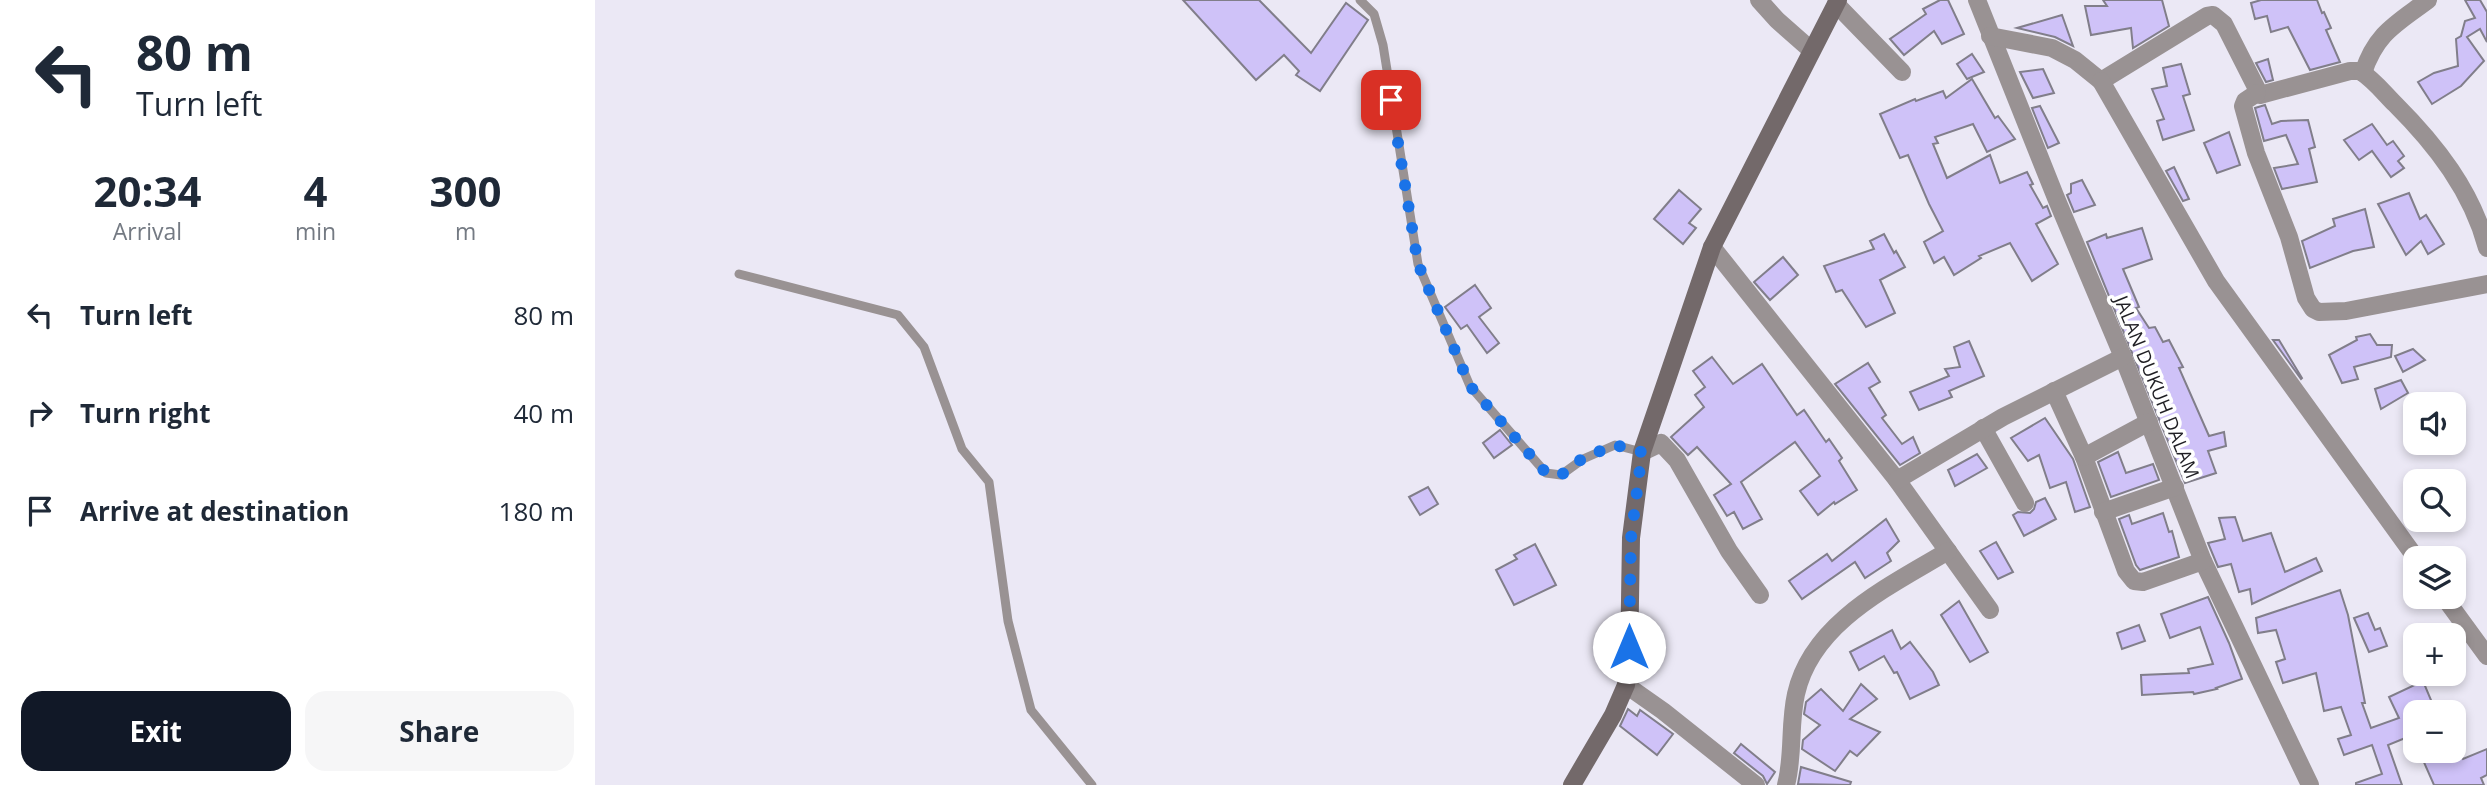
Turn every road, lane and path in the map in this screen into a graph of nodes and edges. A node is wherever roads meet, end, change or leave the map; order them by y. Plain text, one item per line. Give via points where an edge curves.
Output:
1 (1360, 0) edge
2 (1759, 0) edge
3 (1977, 0) edge
4 (2428, 0) edge
5 (1837, 2) edge
6 (1990, 36) junction
7 (1811, 50) junction
8 (1902, 72) dead end
9 (2363, 73) junction
10 (2101, 81) junction
11 (2257, 93) junction
12 (1712, 247) junction
13 (2487, 247) edge
14 (739, 274) dead end
15 (2487, 284) edge
16 (2123, 357) junction
17 (2054, 391) junction
18 (2149, 422) junction
19 (1983, 428) junction
20 (1642, 452) junction
21 (2084, 457) junction
22 (1896, 480) junction
23 (2175, 487) junction
24 (2025, 503) dead end
25 (2103, 512) junction
26 (2407, 546) edge
27 (1948, 551) junction
28 (2203, 561) junction
29 (1760, 595) dead end
30 (2453, 609) edge
31 (1990, 610) dead end
32 (2487, 656) edge
33 (1626, 685) junction
34 (1092, 785) edge
35 (1572, 785) edge
36 (1756, 785) edge
37 (1786, 785) edge
38 (2310, 785) edge

1 - 20 lane via 1374,14 1383,45 1418,264 1470,386 1546,473 1561,475 1583,458 1615,445
2 - 7 street
3 - 6 street, JALAN DUKUH DALAM
4 - 9 street via 2380,37
5 - 7 street
5 - 8 street
6 - 10 street via 2052,48
6 - 16 street, JALAN DUKUH DALAM
7 - 12 street
9 - 11 street via 2350,71 2264,95
9 - 13 street via 2418,127 2454,175 2473,208
10 - 11 street via 2213,15 2224,24
10 - 26 street via 2217,281
11 - 15 street via 2243,106 2313,309 2346,311
12 - 20 street
12 - 22 street
14 - 34 lane via 898,314 924,348 962,449 989,482 1008,621 1031,710
16 - 17 street
16 - 18 street, JALAN DUKUH DALAM
17 - 19 street
17 - 21 street
18 - 21 street
18 - 23 street, JALAN DUKUH DALAM
19 - 22 street
19 - 24 street
20 - 29 street via 1661,443 1677,460
20 - 33 street via 1631,538
21 - 25 street
22 - 27 street
23 - 25 street
23 - 28 street, JALAN DUKUH DALAM
25 - 28 street via 2134,581
27 - 31 street
27 - 37 street via 1868,600 1824,639 1806,665 1796,694
28 - 38 street, JALAN DUKUH DALAM
30 - 32 street
33 - 35 street
33 - 36 street

